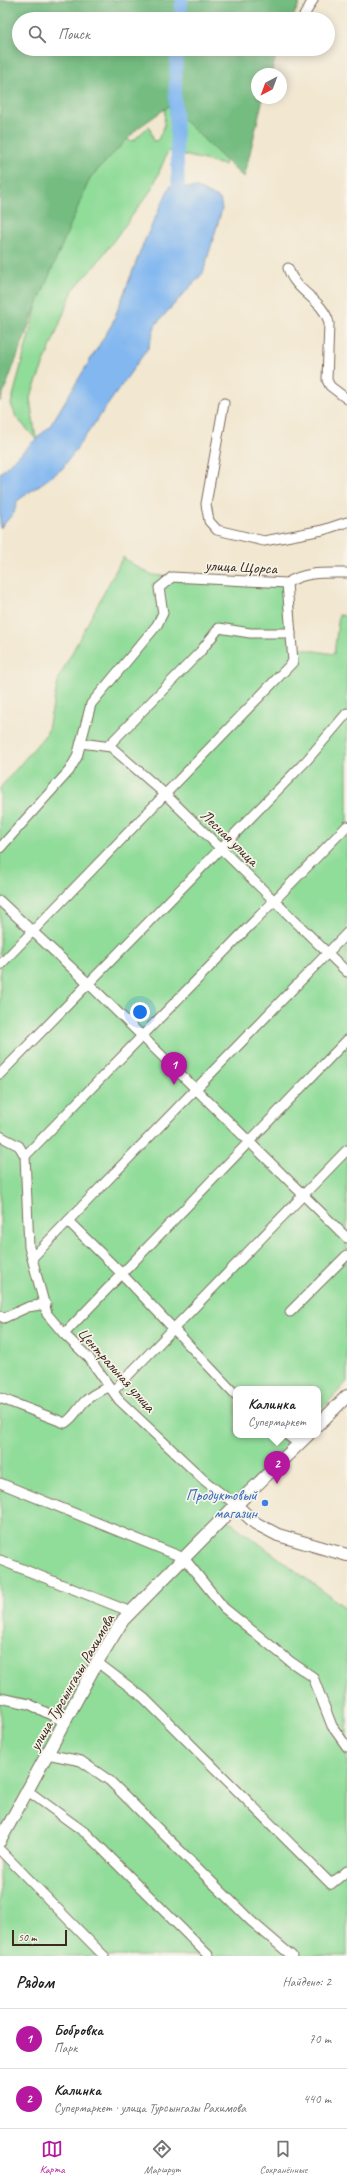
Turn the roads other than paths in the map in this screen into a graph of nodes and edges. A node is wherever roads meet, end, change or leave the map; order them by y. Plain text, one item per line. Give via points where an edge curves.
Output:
1 (312, 0) edge
2 (306, 12) edge
3 (288, 268) dead end
4 (347, 399) edge
5 (224, 403) dead end
6 (347, 522) edge
7 (347, 573) edge
8 (287, 583) junction
9 (290, 633) junction
10 (347, 713) edge
11 (81, 743) junction
12 (108, 746) junction
13 (165, 794) junction
14 (347, 826) edge
15 (0, 848) edge
16 (220, 848) junction
17 (0, 901) edge
18 (274, 901) junction
19 (32, 932) junction
20 (347, 933) edge
21 (328, 954) junction
22 (0, 964) edge
23 (347, 972) edge
24 (88, 983) junction
25 (142, 1036) junction
26 (347, 1040) edge
27 (0, 1074) edge
28 (195, 1090) junction
29 (0, 1136) edge
30 (249, 1142) junction
31 (347, 1150) edge
32 (25, 1156) junction
33 (303, 1195) junction
34 (68, 1221) junction
35 (347, 1238) edge
36 (347, 1255) edge
37 (32, 1258) junction
38 (121, 1273) junction
39 (46, 1304) junction
40 (290, 1312) dead end
41 (0, 1316) edge
42 (174, 1327) junction
43 (64, 1334) junction
44 (110, 1389) junction
45 (233, 1392) edge
46 (347, 1396) edge
47 (0, 1398) edge
48 (321, 1422) edge
49 (304, 1439) edge
50 (0, 1483) edge
51 (236, 1505) junction
52 (347, 1556) edge
53 (184, 1558) junction
54 (0, 1560) edge
55 (131, 1612) junction
56 (97, 1662) junction
57 (0, 1698) edge
58 (65, 1722) junction
59 (347, 1747) edge
60 (48, 1754) junction
61 (28, 1791) junction
62 (0, 1841) edge
63 (0, 1850) edge
64 (347, 1871) edge
65 (104, 1956) edge
66 (209, 1956) edge
67 (292, 1956) edge

1 - 2 street
3 - 4 street via 295,284 322,307 328,316 328,380 330,386
5 - 6 street via 206,504 209,521 217,530 264,541 324,530
7 - 8 street, улица Щорса via 309,574 296,577
8 - 9 street
8 - 11 street, улица Щорса via 172,578 159,588 163,613 157,625 94,700
9 - 12 street via 250,633 219,628 200,652
9 - 13 street via 293,662
10 - 16 street via 307,760
11 - 12 street
11 - 15 street via 69,771
12 - 13 street, Лесная улица
13 - 16 street, Лесная улица
13 - 19 street
14 - 18 street
16 - 18 street, Лесная улица
16 - 24 street
17 - 19 street
18 - 21 street, Лесная улица
18 - 25 street
19 - 22 street
19 - 24 street
20 - 21 street
21 - 23 street, Лесная улица
21 - 28 street
24 - 25 street
24 - 27 street
25 - 28 street
25 - 32 street
26 - 30 street
28 - 30 street
28 - 34 street
29 - 32 street via 19,1146
30 - 33 street
30 - 38 street
31 - 33 street
32 - 37 street, Центральная улица via 29,1248
33 - 35 street
33 - 42 street
34 - 37 street
34 - 38 street
36 - 40 street
37 - 39 street, Центральная улица
38 - 42 street
38 - 43 street
39 - 41 street via 28,1307 4,1318
39 - 43 street, Центральная улица via 47,1314
42 - 44 street
42 - 45 street
43 - 44 street, Центральная улица via 89,1358
44 - 47 street via 96,1392 73,1418 65,1423
44 - 51 street, Центральная улица via 170,1449
46 - 48 street
49 - 51 street, улица Турсынгазы Рахимова
50 - 53 street
51 - 52 street, Центральная улица via 255,1523 278,1535
51 - 53 street, улица Турсынгазы Рахимова
53 - 55 street, улица Турсынгазы Рахимова
53 - 59 street via 224,1608 313,1677 332,1726
54 - 55 street
55 - 56 street, улица Турсынгазы Рахимова
56 - 58 street, улица Турсынгазы Рахимова
56 - 64 street via 144,1698 331,1884
57 - 58 street via 29,1704
58 - 60 street, улица Турсынгазы Рахимова
60 - 61 street, улица Турсынгазы Рахимова
60 - 67 street via 81,1761 110,1781 251,1921
61 - 62 street, улица Турсынгазы Рахимова
61 - 66 street via 87,1834
63 - 65 street

